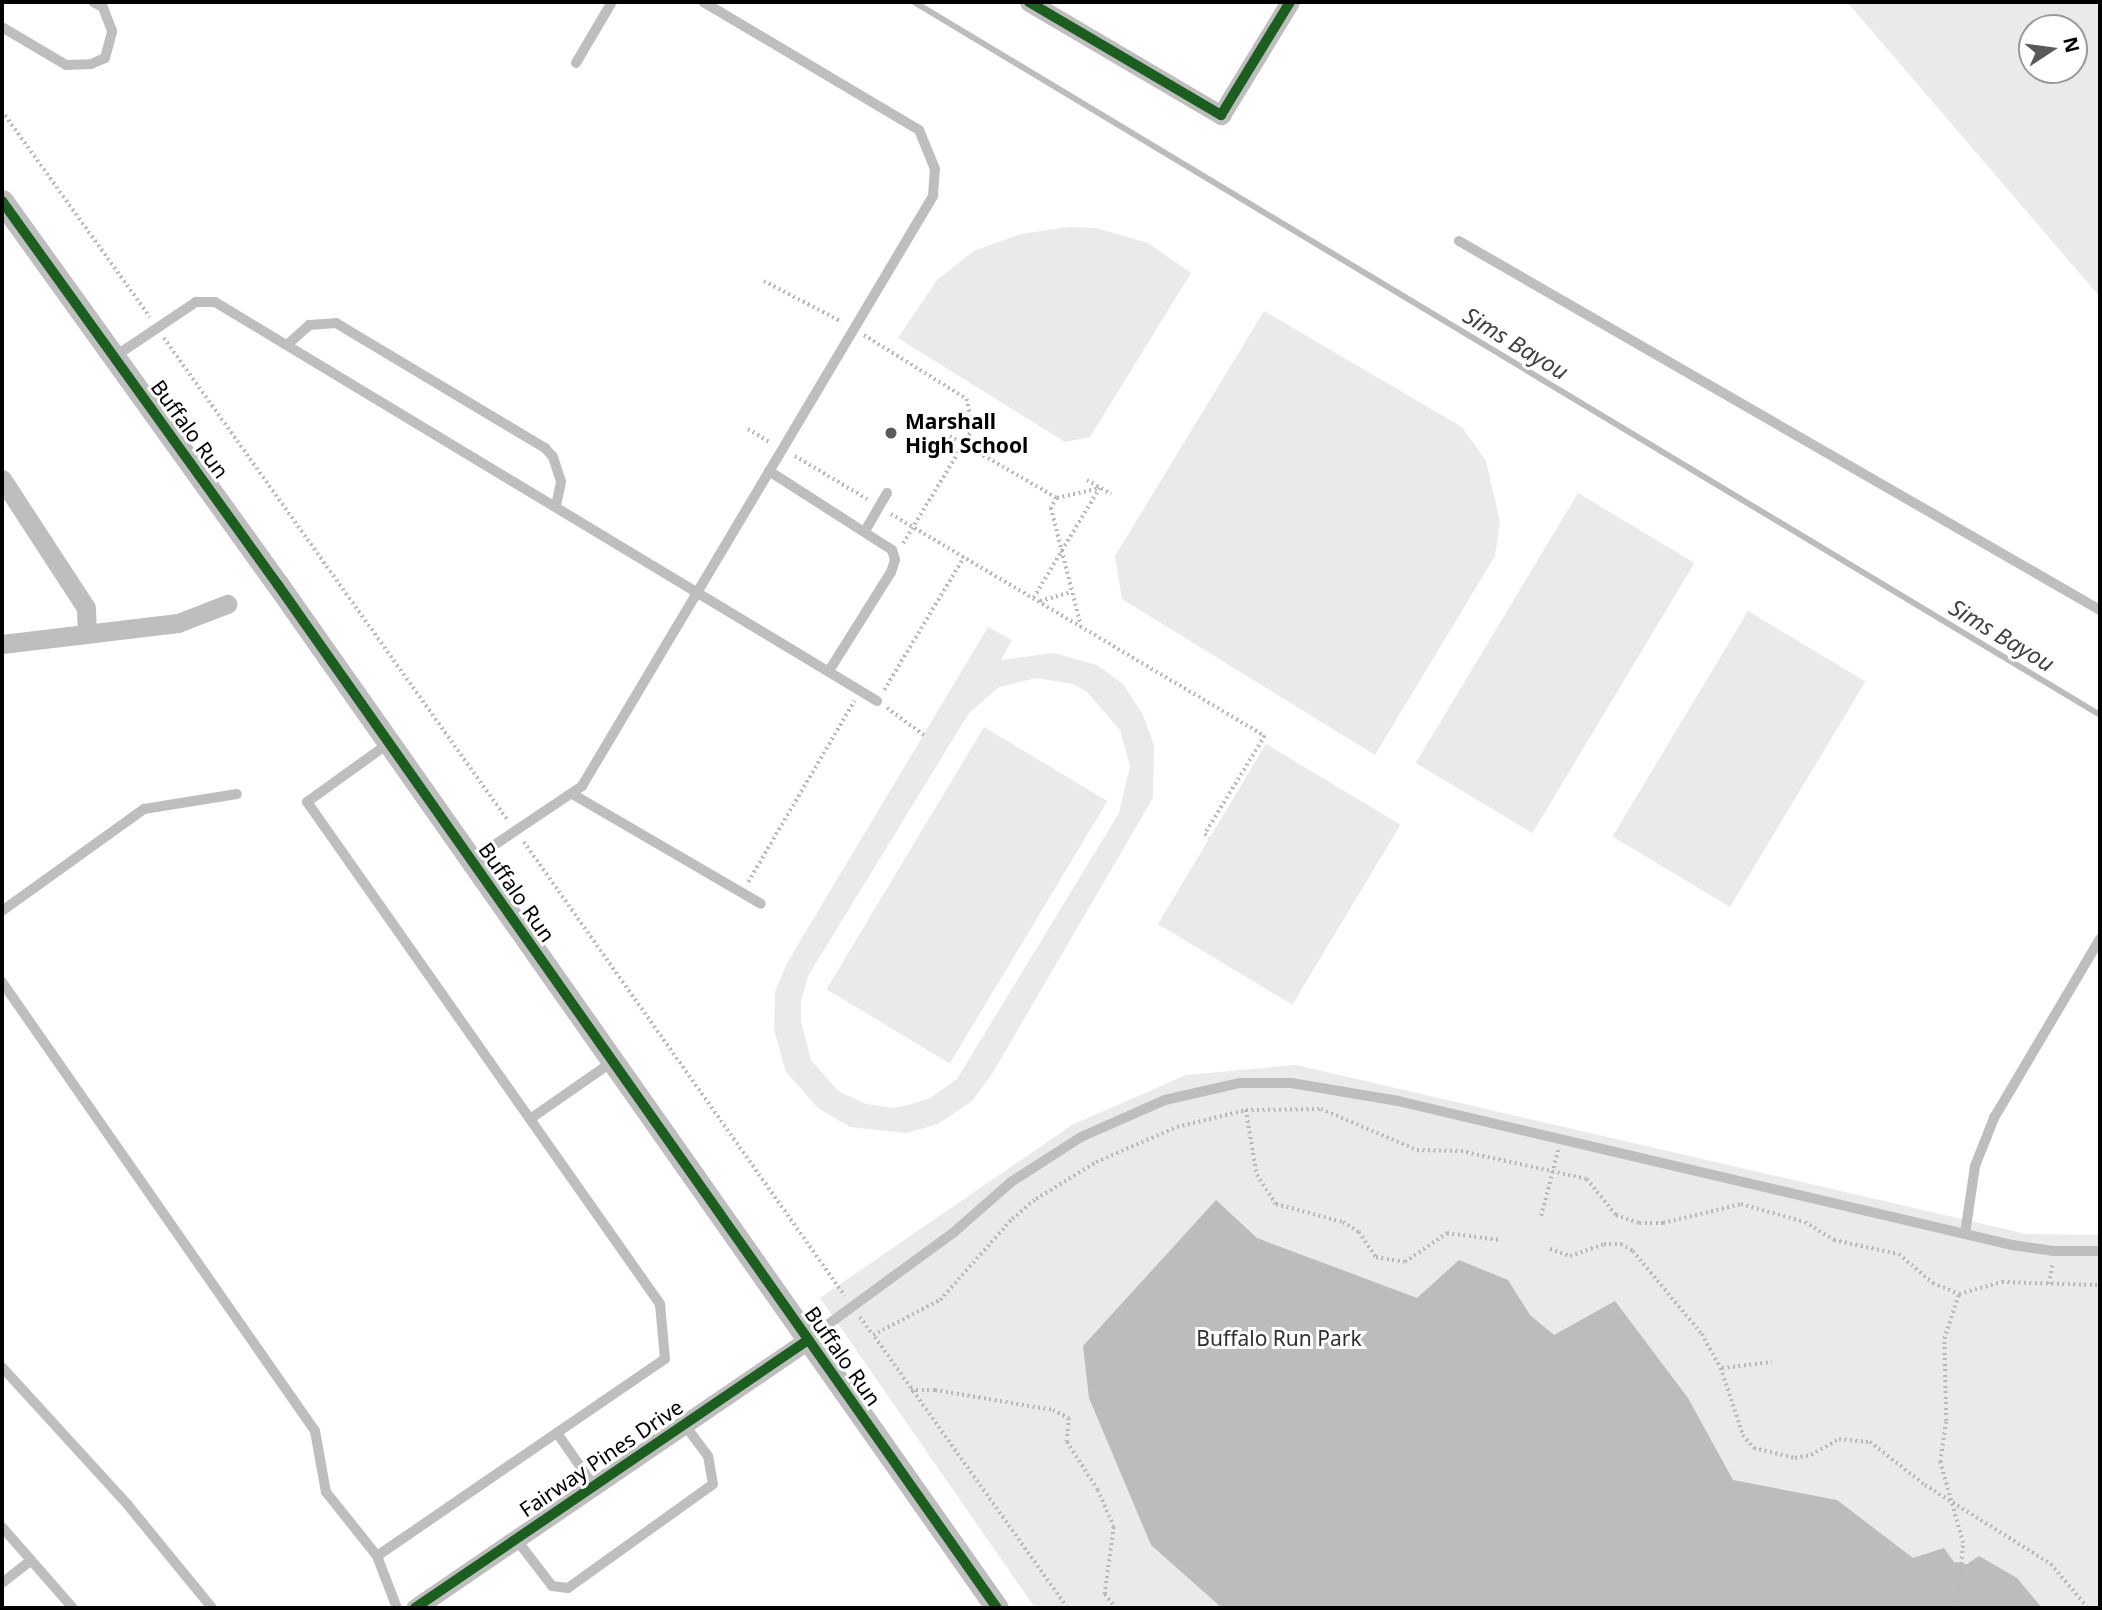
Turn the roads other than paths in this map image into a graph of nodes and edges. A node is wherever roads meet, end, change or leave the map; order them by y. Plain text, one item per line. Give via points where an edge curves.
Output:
1 (96, 2) edge
2 (612, 2) edge
3 (703, 2) edge
4 (1029, 2) edge
5 (1290, 2) edge
6 (2, 27) edge
7 (576, 63) dead end
8 (2, 201) edge
9 (1459, 241) dead end
10 (287, 345) junction
11 (114, 358) junction
12 (769, 471) junction
13 (2, 479) edge
14 (887, 493) dead end
15 (556, 505) junction
16 (865, 531) junction
17 (698, 591) junction
18 (227, 604) dead end
19 (2100, 610) edge
20 (87, 633) junction
21 (2, 645) edge
22 (829, 671) junction
23 (877, 701) road end
24 (389, 743) junction
25 (237, 794) dead end
26 (574, 795) junction
27 (471, 860) junction
28 (761, 904) dead end
29 (2, 911) edge
30 (2100, 939) edge
31 (2, 982) edge
32 (613, 1062) junction
33 (530, 1119) junction
34 (1965, 1234) junction
35 (2100, 1251) edge
36 (808, 1340) junction
37 (2, 1367) edge
38 (684, 1424) junction
39 (557, 1433) junction
40 (594, 1486) junction
41 (2, 1527) edge
42 (516, 1539) junction
43 (377, 1556) junction
44 (30, 1560) junction
45 (2, 1583) edge
46 (73, 1608) edge
47 (212, 1608) edge
48 (397, 1608) edge
49 (415, 1608) edge
50 (998, 1608) edge

1 - 6 lane via 103,7 112,31 105,58 91,64 66,65
2 - 7 lane
3 - 12 lane via 907,123 927,143 935,169 933,196
4 - 5 street via 1221,115
8 - 11 street, Buffalo Run
9 - 19 lane
10 - 11 lane via 206,300
10 - 15 lane
10 - 15 lane via 309,325 336,323 553,457 561,482
11 - 24 street, Buffalo Run
12 - 16 lane
12 - 17 lane
13 - 20 street via 86,608
14 - 16 lane
15 - 17 lane
16 - 22 lane via 892,550 895,560
17 - 22 lane
17 - 26 lane
18 - 20 street via 178,623
20 - 21 street
22 - 23 lane
24 - 27 street, Buffalo Run
24 - 33 lane via 307,802
25 - 29 lane via 144,809
26 - 27 lane
26 - 28 lane
27 - 32 street, Buffalo Run
30 - 34 lane via 1994,1118 1975,1166
31 - 43 lane via 315,1431 326,1492
32 - 33 lane
32 - 36 street, Buffalo Run
33 - 39 lane via 660,1304 666,1359
34 - 35 lane via 2053,1251
34 - 36 lane via 1398,1101 1291,1083 1240,1083 1165,1100 1081,1137 1011,1182 953,1233
36 - 38 street, Fairway Pines Drive
36 - 50 street, Buffalo Run
37 - 47 lane via 127,1504
38 - 40 street, Fairway Pines Drive
38 - 42 lane via 708,1457 713,1484 568,1588 552,1586
39 - 40 lane
39 - 43 lane
40 - 42 street, Fairway Pines Drive
41 - 44 lane
42 - 49 street, Fairway Pines Drive
43 - 48 lane
44 - 45 lane
44 - 46 lane

